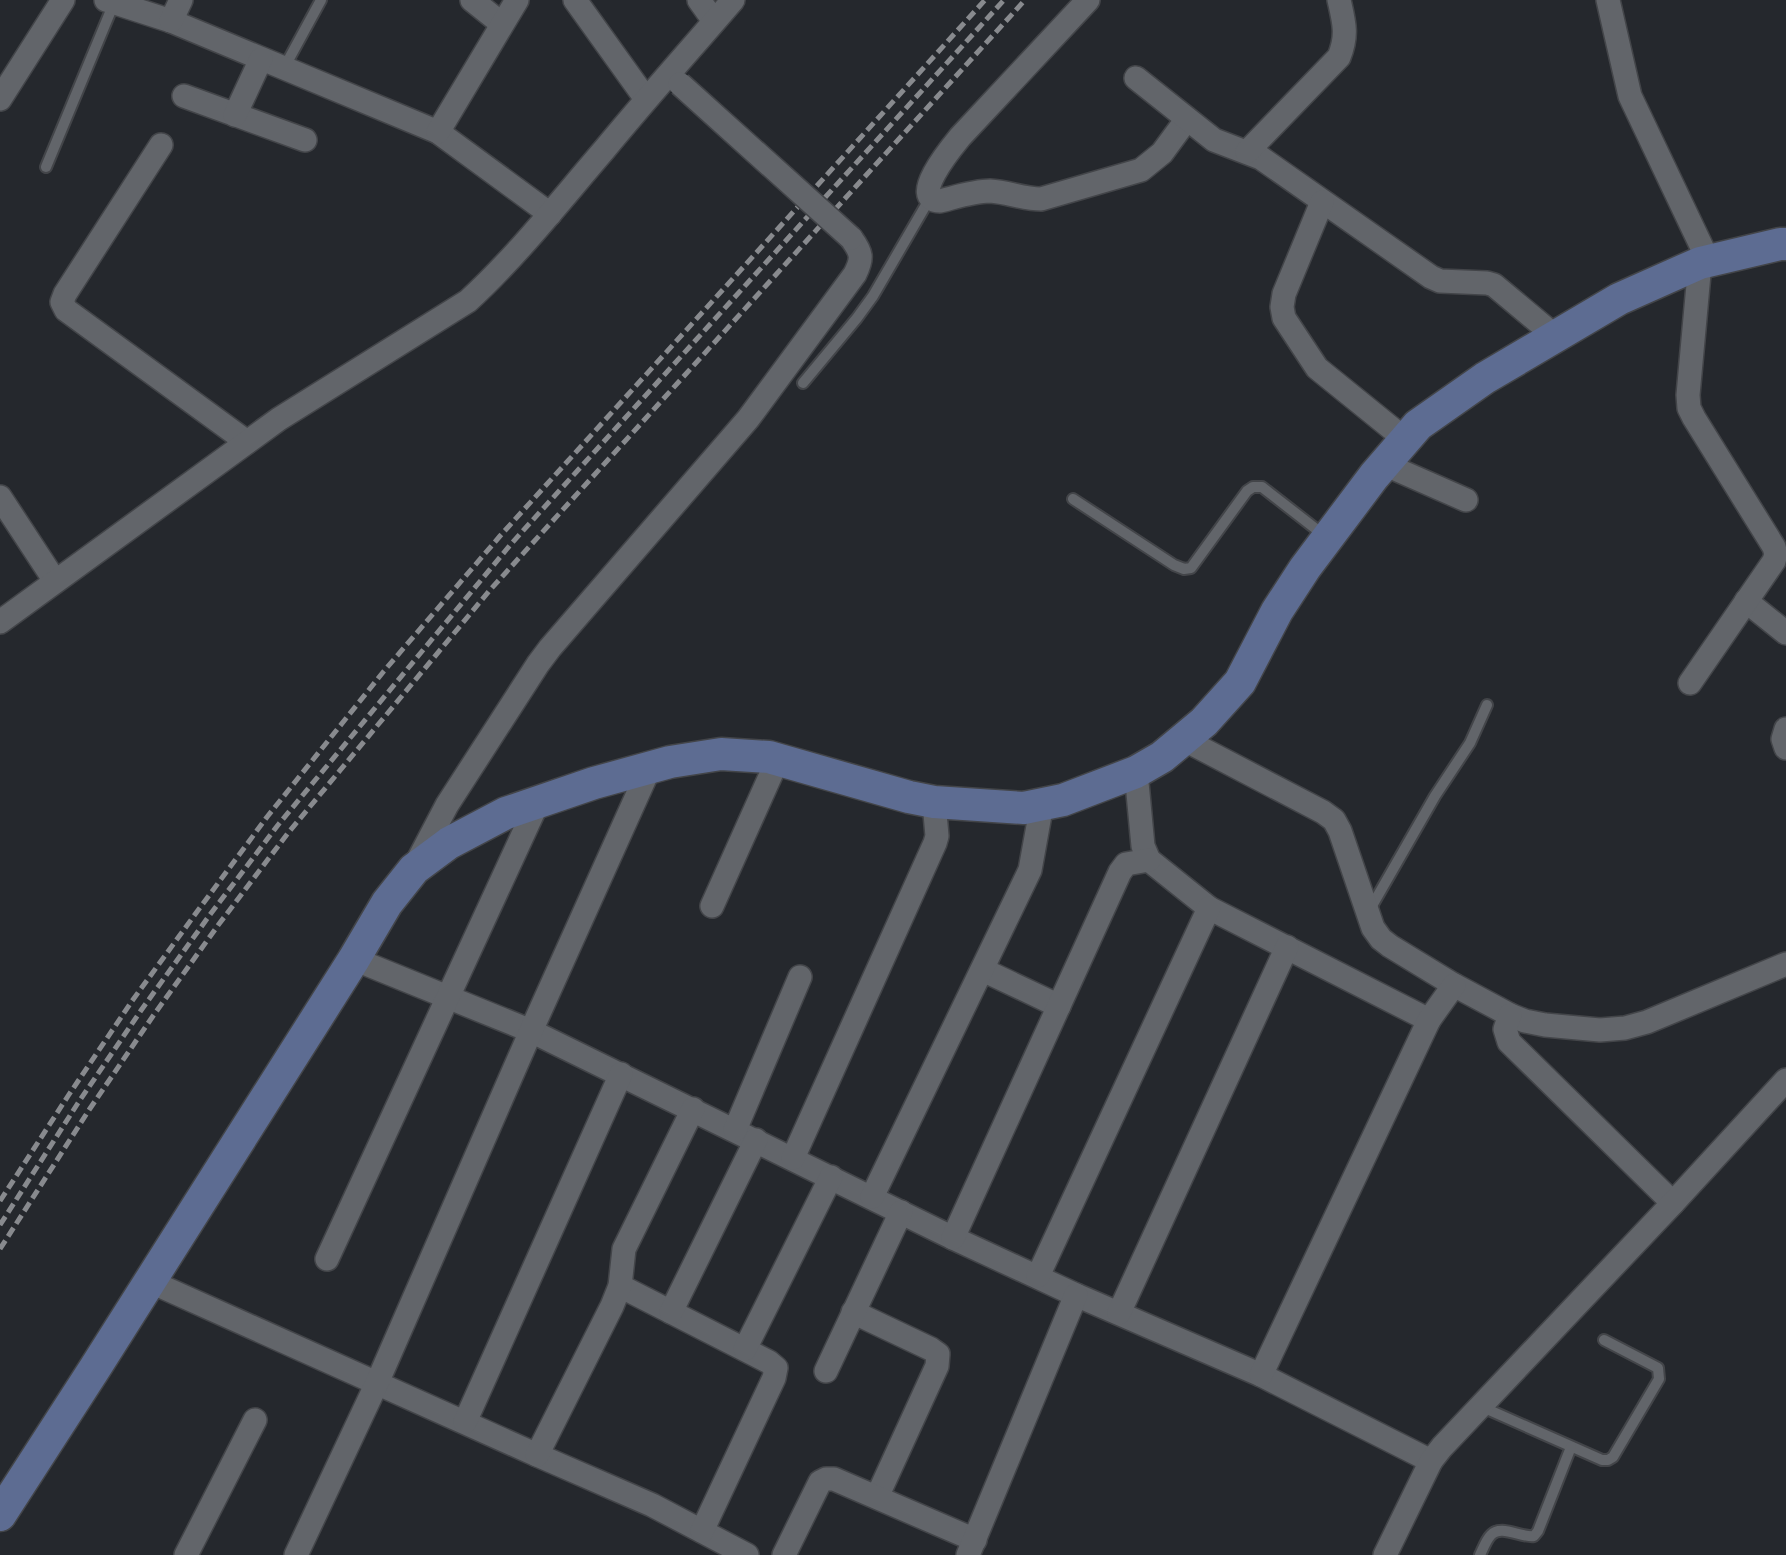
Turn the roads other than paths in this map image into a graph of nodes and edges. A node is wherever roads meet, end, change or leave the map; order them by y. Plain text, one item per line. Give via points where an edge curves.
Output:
1 (63, 0) edge
2 (181, 0) edge
3 (321, 0) edge
4 (472, 0) edge
5 (517, 0) edge
6 (575, 0) edge
7 (699, 0) edge
8 (733, 0) edge
9 (1087, 0) edge
10 (1339, 0) edge
11 (1608, 0) edge
12 (110, 1) edge
13 (171, 21) junction
14 (715, 21) junction
15 (502, 24) junction
16 (261, 58) junction
17 (10, 63) edge
18 (284, 68) junction
19 (1136, 78) dead end
20 (674, 80) junction
21 (184, 96) dead end
22 (0, 99) edge
23 (646, 99) junction
24 (236, 115) junction
25 (1188, 119) junction
26 (438, 132) junction
27 (305, 140) dead end
28 (161, 145) dead end
29 (1247, 152) junction
30 (46, 167) dead end
31 (930, 198) junction
32 (1322, 202) junction
33 (550, 214) junction
34 (1786, 244) edge
35 (1704, 262) junction
36 (1555, 336) junction
37 (803, 383) dead end
38 (1406, 440) junction
39 (247, 442) junction
40 (1384, 464) junction
41 (0, 497) edge
42 (1073, 499) dead end
43 (1466, 500) dead end
44 (1328, 538) junction
45 (55, 581) junction
46 (1746, 601) junction
47 (0, 622) edge
48 (1786, 633) edge
49 (1690, 683) dead end
50 (1487, 705) dead end
51 (1786, 729) edge
52 (1183, 739) junction
53 (1786, 748) edge
54 (778, 759) junction
55 (650, 766) junction
56 (1136, 772) junction
57 (538, 802) junction
58 (934, 802) junction
59 (1042, 804) junction
60 (1149, 860) junction
61 (414, 869) junction
62 (712, 906) dead end
63 (1209, 908) junction
64 (1368, 914) junction
65 (1287, 947) junction
66 (354, 959) junction
67 (1786, 964) edge
68 (983, 970) junction
69 (800, 977) dead end
70 (1454, 985) junction
71 (448, 997) junction
72 (1059, 1006) junction
73 (1510, 1015) junction
74 (1429, 1020) junction
75 (531, 1031) junction
76 (621, 1074) junction
77 (1786, 1080) edge
78 (693, 1109) junction
79 (735, 1130) junction
80 (756, 1140) junction
81 (793, 1158) junction
82 (831, 1177) junction
83 (872, 1197) junction
84 (1673, 1203) junction
85 (901, 1212) junction
86 (953, 1238) junction
87 (327, 1259) dead end
88 (1038, 1276) junction
89 (149, 1281) junction
90 (620, 1286) junction
91 (1076, 1295) junction
92 (671, 1312) junction
93 (853, 1312) junction
94 (1118, 1313) junction
95 (1604, 1339) dead end
96 (745, 1349) junction
97 (826, 1371) dead end
98 (1261, 1375) junction
99 (377, 1383) junction
100 (1480, 1406) junction
101 (255, 1420) dead end
102 (465, 1422) junction
103 (1571, 1447) junction
104 (537, 1455) junction
105 (1431, 1461) junction
106 (877, 1497) junction
107 (0, 1516) edge
108 (702, 1531) junction
109 (971, 1547) edge
110 (187, 1555) edge
111 (296, 1555) edge
112 (747, 1555) edge
113 (784, 1555) edge
114 (1385, 1555) edge
115 (1480, 1555) edge

1 - 17 street
2 - 13 street
3 - 18 lane
4 - 15 street
5 - 15 street
6 - 23 street
7 - 14 street
8 - 14 street
9 - 31 street via 954,144 929,183
10 - 29 street via 1346,32 1339,57
11 - 35 street via 1630,96
12 - 13 street
12 - 30 lane
13 - 16 street
14 - 20 street
15 - 26 street
16 - 18 street
16 - 24 street
17 - 22 street
18 - 26 street
19 - 25 street
20 - 23 street
20 - 61 street, bridge via 851,238 861,261 755,410 550,648 447,805
21 - 24 street
23 - 33 street
24 - 27 street
25 - 29 street via 1214,140
25 - 31 street via 1162,153 1141,170 1041,199 986,191 940,201
26 - 33 street
28 - 39 street via 61,302
29 - 32 street
31 - 37 lane via 873,296
32 - 36 street via 1440,281 1494,285
32 - 38 street via 1284,294 1284,318 1317,368
33 - 39 street via 468,301
34 - 35 main road
35 - 36 main road via 1619,299
35 - 46 street via 1689,408 1776,554
36 - 38 main road via 1485,378 1418,425
38 - 40 main road
39 - 45 street
40 - 43 street
40 - 44 main road
41 - 45 street
42 - 44 lane via 1184,569 1191,568 1254,487 1262,487
44 - 52 main road via 1277,611 1240,682
45 - 47 street
46 - 48 street
46 - 49 street
50 - 64 lane via 1470,743
51 - 53 street
52 - 56 main road
52 - 64 street via 1334,820
54 - 55 main road via 721,754
54 - 58 main road
54 - 62 street
55 - 57 main road
55 - 75 street
56 - 59 main road
56 - 60 street via 1143,846
57 - 61 main road via 449,843
57 - 71 street
58 - 59 main road via 1024,808
58 - 81 street via 935,843
59 - 68 street via 1030,870
60 - 63 street
60 - 72 street via 1126,864 1120,872
61 - 66 main road via 387,903
63 - 65 street
63 - 88 street
64 - 70 street via 1381,939
65 - 74 street
65 - 94 street
66 - 71 street
66 - 89 main road
67 - 73 street via 1625,1028 1545,1025
68 - 72 street
68 - 83 street
69 - 79 street
70 - 73 street
70 - 74 street
71 - 75 street
71 - 87 street
72 - 86 street
73 - 84 street via 1505,1029 1509,1042
74 - 98 street
75 - 76 street
75 - 99 street
76 - 78 street
76 - 102 street
77 - 84 street
78 - 79 street
78 - 90 street via 624,1249
79 - 80 street
80 - 81 street
80 - 92 street
81 - 82 street
82 - 83 street
82 - 96 street
83 - 85 street
84 - 100 street
85 - 86 street
85 - 93 street
86 - 88 street
88 - 91 street
89 - 99 street
89 - 107 main road
90 - 92 street
90 - 104 street
91 - 94 street
91 - 109 street
92 - 96 street
93 - 97 street
93 - 106 street via 938,1354 937,1366
94 - 98 street
95 - 103 lane via 1658,1368 1659,1379 1613,1457 1602,1460
96 - 108 street via 776,1368 774,1378
98 - 105 street
99 - 102 street
99 - 111 street
100 - 103 lane
100 - 105 street
101 - 110 street
102 - 104 street
103 - 115 lane via 1535,1536 1496,1531
104 - 108 street
105 - 114 street
106 - 109 street
106 - 113 street via 834,1479 820,1482
108 - 112 street

